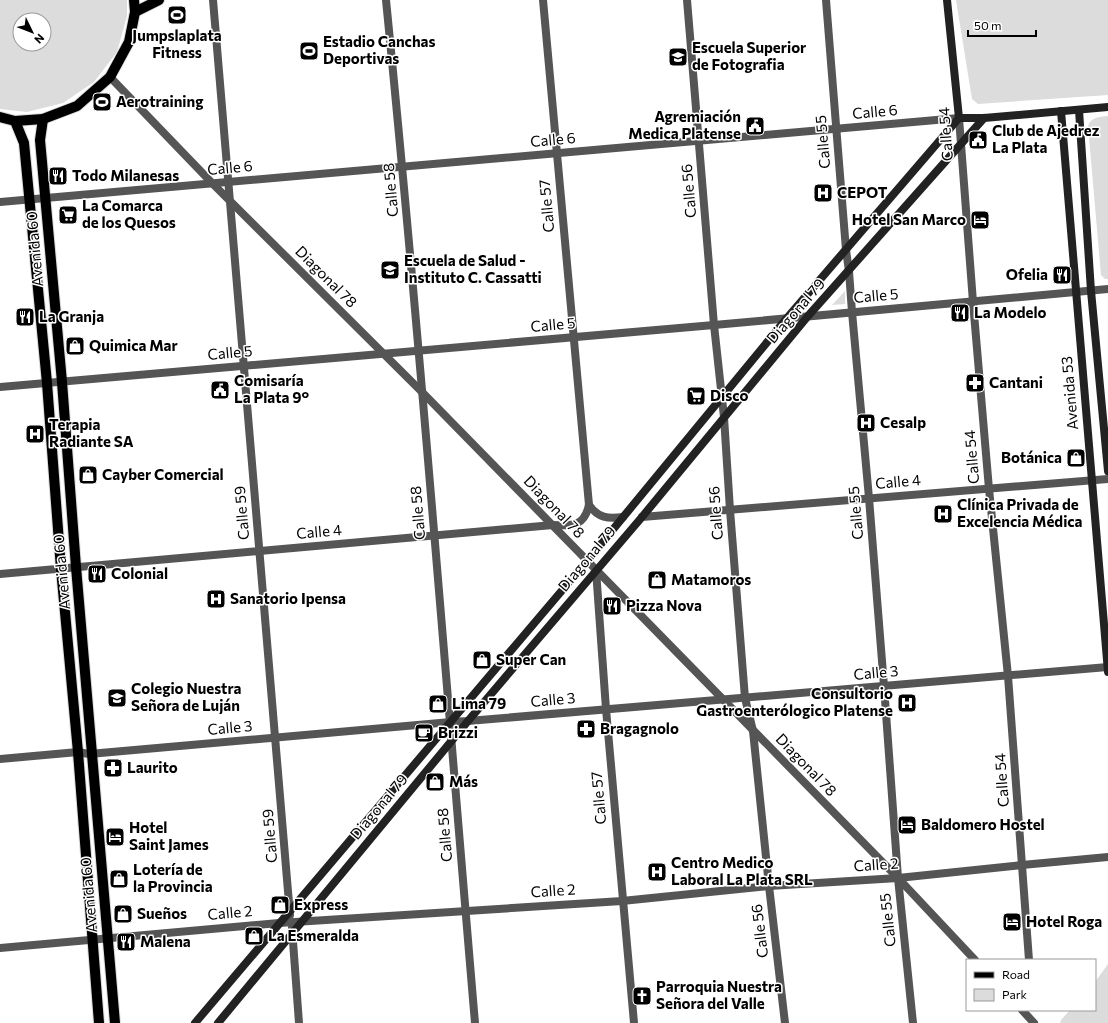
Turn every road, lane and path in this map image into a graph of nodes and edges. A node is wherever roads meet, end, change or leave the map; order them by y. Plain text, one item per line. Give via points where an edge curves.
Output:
1 (134, 0) edge
2 (159, 0) edge
3 (213, 0) edge
4 (386, 0) edge
5 (543, 0) edge
6 (687, 0) edge
7 (826, 0) edge
8 (947, 0) edge
9 (136, 12) junction
10 (110, 77) junction
11 (1108, 107) edge
12 (1079, 110) junction
13 (1061, 111) junction
14 (0, 117) edge
15 (959, 118) junction
16 (984, 118) junction
17 (43, 119) junction
18 (16, 121) junction
19 (836, 129) junction
20 (40, 140) junction
21 (699, 141) junction
22 (24, 143) junction
23 (960, 145) junction
24 (556, 154) junction
25 (403, 167) junction
26 (228, 182) junction
27 (213, 184) junction
28 (46, 198) junction
29 (30, 200) junction
30 (230, 201) junction
31 (0, 202) edge
32 (846, 250) junction
33 (849, 271) junction
34 (1108, 289) edge
35 (1091, 291) junction
36 (1075, 292) junction
37 (973, 302) junction
38 (852, 312) junction
39 (808, 316) junction
40 (787, 318) junction
41 (714, 325) junction
42 (573, 338) junction
43 (418, 351) junction
44 (384, 354) junction
45 (244, 366) junction
46 (62, 382) junction
47 (47, 383) junction
48 (0, 387) edge
49 (422, 392) junction
50 (722, 396) junction
51 (724, 417) junction
52 (1108, 471) edge
53 (1108, 479) edge
54 (1091, 480) junction
55 (989, 489) junction
56 (869, 498) junction
57 (589, 504) junction
58 (730, 510) junction
59 (623, 517) junction
60 (642, 517) junction
61 (552, 525) junction
62 (434, 536) junction
63 (260, 551) junction
64 (587, 561) junction
65 (76, 567) junction
66 (61, 569) junction
67 (596, 570) junction
68 (0, 574) edge
69 (1108, 667) edge
70 (1108, 672) edge
71 (1008, 676) junction
72 (884, 686) junction
73 (746, 698) junction
74 (722, 700) junction
75 (606, 709) junction
76 (468, 721) junction
77 (451, 722) junction
78 (753, 731) junction
79 (276, 738) junction
80 (452, 741) junction
81 (78, 752) junction
82 (92, 754) junction
83 (0, 759) edge
84 (1108, 857) edge
85 (1022, 865) junction
86 (898, 878) junction
87 (769, 886) junction
88 (622, 901) junction
89 (290, 910) junction
90 (466, 911) junction
91 (291, 922) junction
92 (301, 922) junction
93 (279, 923) junction
94 (292, 933) junction
95 (108, 939) junction
96 (92, 940) junction
97 (0, 948) edge
98 (974, 959) edge
99 (1029, 959) edge
100 (1023, 1011) edge
101 (1033, 1011) edge
102 (100, 1023) edge
103 (115, 1023) edge
104 (195, 1023) edge
105 (218, 1023) edge
106 (299, 1023) edge
107 (475, 1023) edge
108 (634, 1023) edge
109 (785, 1023) edge
110 (913, 1023) edge
111 (1034, 1023) edge

1 - 9 main road
2 - 9 main road
3 - 26 street, Calle 59
4 - 25 street, Calle 58
5 - 24 street, Calle 57
6 - 21 street, Calle 56
7 - 19 street, Calle 55
8 - 15 main road, Calle 54
9 - 10 main road via 130,42
10 - 17 main road via 78,106
10 - 27 street, Diagonal 78
11 - 12 main road, Calle 6
12 - 13 main road, Calle 6
12 - 35 main road, Avenida 53
13 - 16 main road, Calle 6
13 - 36 main road, Avenida 53
14 - 18 main road
15 - 16 main road, Calle 6
15 - 19 street, Calle 6
15 - 23 street, Calle 54
15 - 32 main road, Diagonal 79
16 - 23 main road, Diagonal 79
17 - 18 main road
17 - 20 main road, Avenida 60
18 - 22 main road, Avenida 60
19 - 21 street, Calle 6
19 - 32 street, Calle 55
20 - 22 main road via 32,138
20 - 28 main road, Avenida 60
21 - 24 street, Calle 6
21 - 41 street, Calle 56
22 - 29 main road, Avenida 60
23 - 33 main road, Diagonal 79
23 - 37 street, Calle 54
24 - 25 street, Calle 6
24 - 42 street, Calle 57
25 - 26 street, Calle 6
25 - 43 street, Calle 58
26 - 27 street, Calle 6
26 - 30 street, Calle 59
27 - 28 street, Calle 6
27 - 30 street, Diagonal 78
28 - 29 street, Calle 6
28 - 46 main road, Avenida 60
29 - 31 street, Calle 6
29 - 47 main road, Avenida 60
30 - 44 street, Diagonal 78
30 - 45 street, Calle 59
32 - 33 street, Calle 55
32 - 40 main road, Diagonal 79
33 - 38 street, Calle 55
33 - 39 main road, Diagonal 79
34 - 35 street, Calle 5
35 - 36 street, Calle 5
35 - 52 main road, Avenida 53
36 - 37 street, Calle 5
36 - 54 main road, Avenida 53
37 - 38 street, Calle 5
37 - 55 street, Calle 54
38 - 39 street, Calle 5
38 - 56 street, Calle 55
39 - 40 street, Calle 5
39 - 51 main road, Diagonal 79
40 - 41 street, Calle 5
40 - 50 main road, Diagonal 79
41 - 42 street, Calle 5
41 - 50 street, Calle 56
42 - 43 street, Calle 5
42 - 57 street, Calle 57
43 - 44 street, Calle 5
43 - 49 street, Calle 58
44 - 45 street, Calle 5
44 - 49 street, Diagonal 78
45 - 46 street, Calle 5
45 - 63 street, Calle 59
46 - 47 street, Calle 5
46 - 65 main road, Avenida 60
47 - 48 street, Calle 5
47 - 66 main road, Avenida 60
49 - 61 street, Diagonal 78
49 - 62 street, Calle 58
50 - 51 street, Calle 56
50 - 59 main road, Diagonal 79
51 - 58 street, Calle 56
51 - 60 main road, Diagonal 79
53 - 54 street, Calle 4
54 - 55 street, Calle 4
54 - 69 main road, Avenida 53
55 - 56 street, Calle 4
55 - 71 street, Calle 54
56 - 58 street, Calle 4
56 - 72 street, Calle 55
57 - 59 street via 603,517
57 - 61 street, Calle 4 via 587,513 577,524
58 - 60 street, Calle 4
58 - 73 street, Calle 56
59 - 64 main road, Diagonal 79
60 - 67 main road, Diagonal 79
61 - 62 street, Calle 4
61 - 64 street, Diagonal 78
62 - 63 street, Calle 4
62 - 77 street, Calle 58
63 - 65 street, Calle 4
63 - 79 street, Calle 59
64 - 67 street, Diagonal 78
64 - 77 main road, Diagonal 79
65 - 66 street, Calle 4
65 - 82 main road, Avenida 60
66 - 68 street, Calle 4
66 - 81 main road, Avenida 60
67 - 74 street, Diagonal 78
67 - 75 street, Calle 57
67 - 76 main road, Diagonal 79
69 - 70 main road, Avenida 53
69 - 71 street, Calle 3
71 - 72 street, Calle 3
71 - 85 street, Calle 54
72 - 73 street, Calle 3
72 - 86 street, Calle 55
73 - 74 street, Calle 3
73 - 78 street, Calle 56
74 - 75 street, Calle 3
74 - 78 street, Diagonal 78
75 - 76 street, Calle 3
75 - 88 street, Calle 57
76 - 77 street, Calle 3
76 - 80 main road, Diagonal 79
77 - 79 street, Calle 3
77 - 80 street, Calle 58
77 - 89 main road, Diagonal 79
78 - 86 street, Diagonal 78
78 - 87 street, Calle 56
79 - 82 street, Calle 3
79 - 89 street, Calle 59
80 - 90 street, Calle 58
80 - 92 main road, Diagonal 79
81 - 82 street, Calle 3
81 - 83 street, Calle 3
81 - 96 main road, Avenida 60
82 - 95 main road, Avenida 60
84 - 85 street, Calle 2
85 - 86 street, Calle 2
85 - 99 street, Calle 54
86 - 87 street, Calle 2
86 - 98 street, Diagonal 78
86 - 110 street, Calle 55
87 - 88 street, Calle 2
87 - 109 street, Calle 56
88 - 90 street, Calle 2
88 - 108 street, Calle 57
89 - 91 street, Calle 59
89 - 93 main road, Diagonal 79
90 - 92 street, Calle 2
90 - 107 street, Calle 58
91 - 92 street, Calle 2
91 - 93 street, Calle 2
91 - 94 street, Calle 59
92 - 94 main road, Diagonal 79
93 - 95 street, Calle 2
93 - 104 main road, Diagonal 79
94 - 105 main road, Diagonal 79
94 - 106 street, Calle 59
95 - 96 street, Calle 2
95 - 103 main road, Avenida 60
96 - 97 street, Calle 2
96 - 102 main road, Avenida 60
100 - 111 street
101 - 111 street

